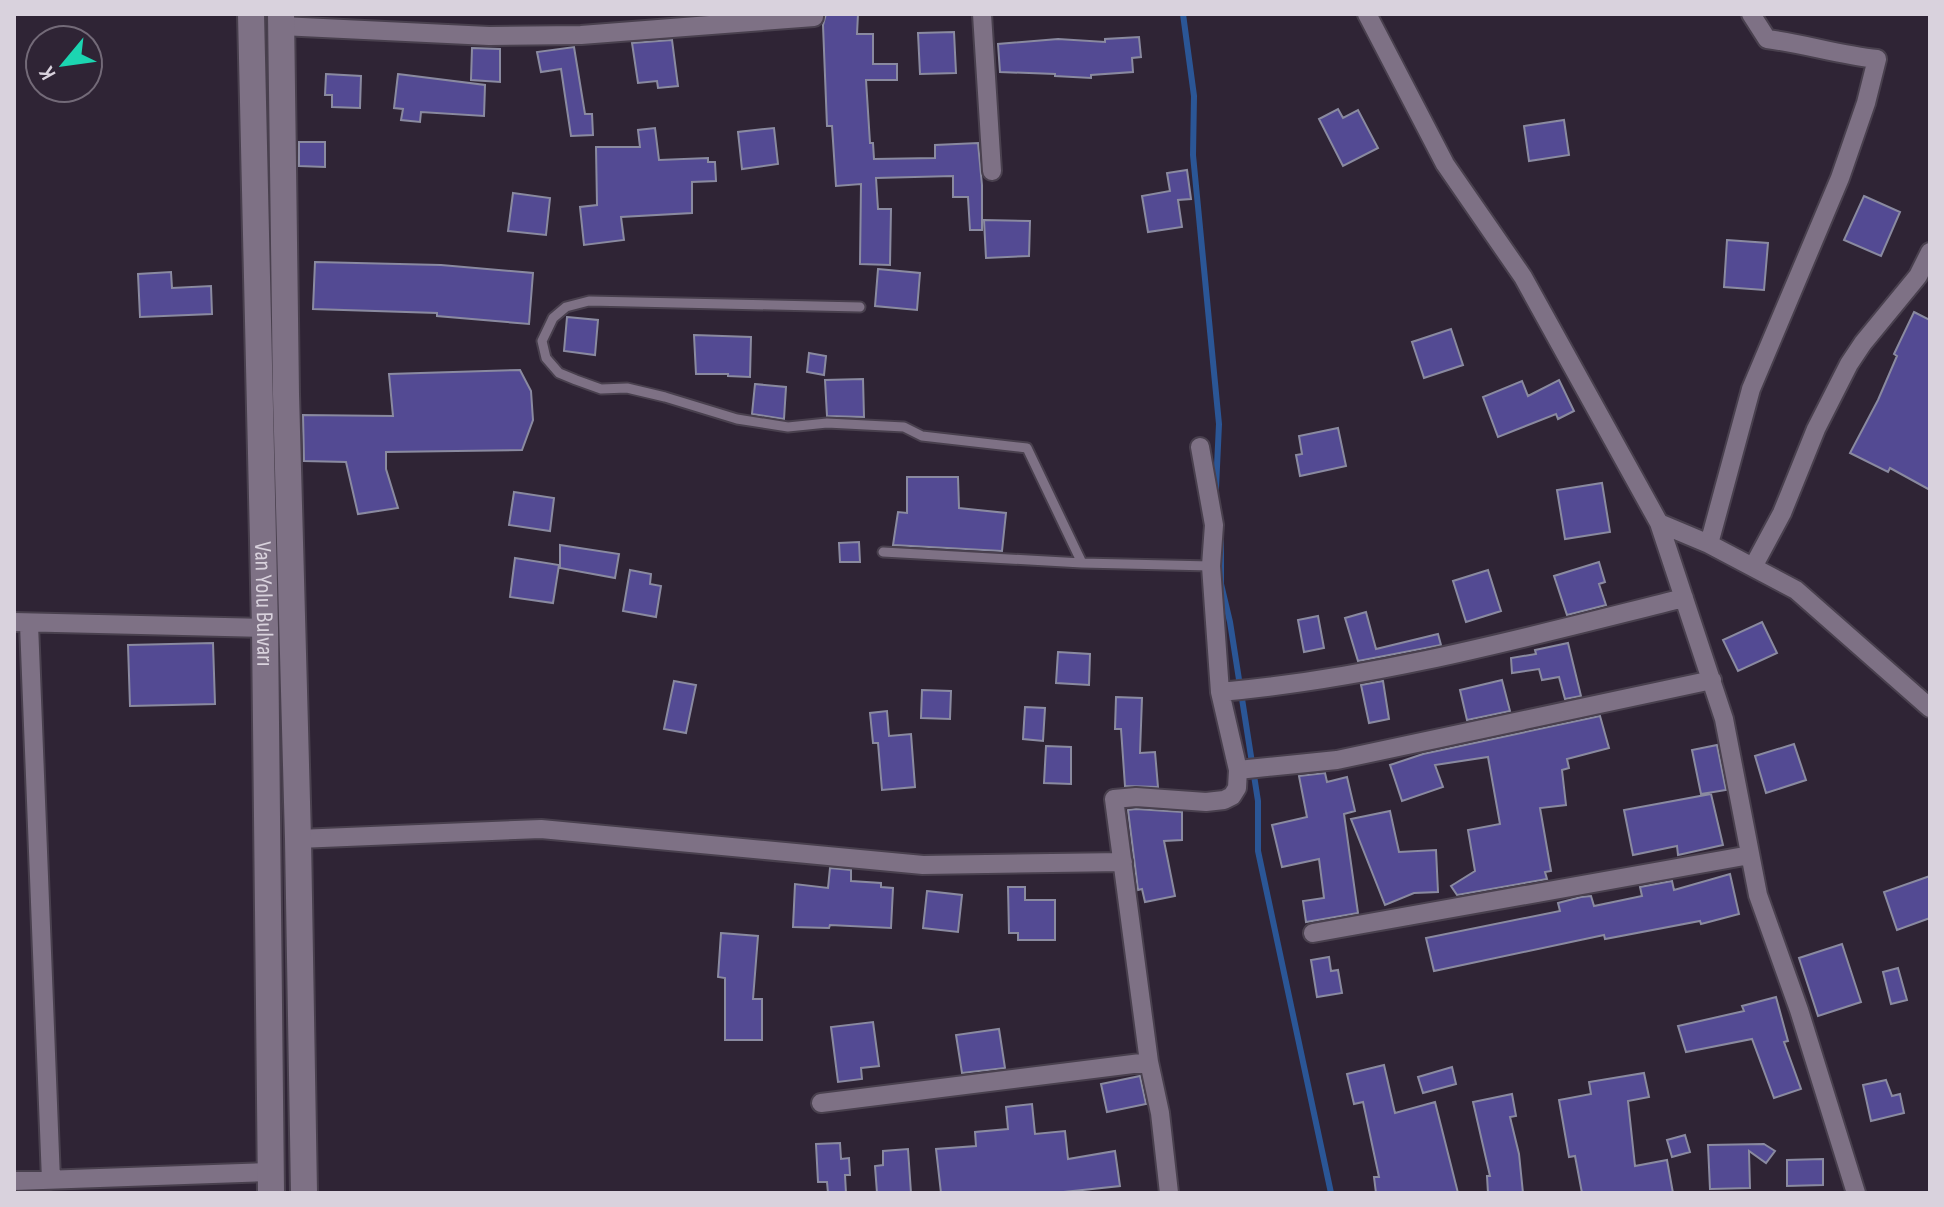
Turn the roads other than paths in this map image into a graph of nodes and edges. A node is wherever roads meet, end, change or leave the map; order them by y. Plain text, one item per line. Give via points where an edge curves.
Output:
1 (251, 14) edge
2 (814, 14) edge
3 (982, 14) edge
4 (1367, 14) edge
5 (1751, 14) edge
6 (281, 20) edge
7 (992, 171) dead end
8 (1930, 252) edge
9 (860, 307) dead end
10 (1200, 447) dead end
11 (1659, 523) junction
12 (1709, 544) junction
13 (883, 552) dead end
14 (1082, 563) junction
15 (1211, 566) junction
16 (1753, 567) junction
17 (1684, 598) junction
18 (22, 623) edge
19 (265, 628) junction
20 (1712, 680) junction
21 (1220, 692) junction
22 (1930, 708) edge
23 (1238, 770) junction
24 (298, 839) junction
25 (1750, 855) junction
26 (1123, 862) junction
27 (1313, 933) dead end
28 (1149, 1062) junction
29 (821, 1103) dead end
30 (51, 1180) junction
31 (14, 1181) edge
32 (270, 1183) edge
33 (304, 1193) edge
34 (1169, 1193) edge
35 (1856, 1193) edge

1 - 19 main road, Van Yolu Bulvarı
2 - 6 street via 565,35 489,36
3 - 7 street
4 - 11 street via 1445,164 1523,277
5 - 12 street via 1767,39 1877,59 1840,178 1751,389
6 - 24 main road
8 - 16 street via 1918,276 1849,364
9 - 14 lane via 589,301 566,307 553,318 542,341 546,358 559,373 601,389 627,388 737,419 788,427 904,427 922,436 1027,448
10 - 15 street via 1214,525
11 - 12 street
11 - 17 street
12 - 16 street
13 - 14 lane
14 - 15 lane
15 - 21 street
16 - 22 street via 1796,590
17 - 20 street
17 - 21 street via 1451,654 1315,681
18 - 19 street
18 - 30 street
19 - 32 main road, Van Yolu Bulvarı
20 - 23 street via 1337,760
20 - 25 street
21 - 23 street
23 - 26 street via 1237,788 1224,800 1114,799
24 - 26 street via 541,829 923,865
24 - 33 main road
25 - 27 street
25 - 35 street via 1758,895
26 - 28 street
28 - 29 street
28 - 34 street
30 - 31 street
30 - 32 street

